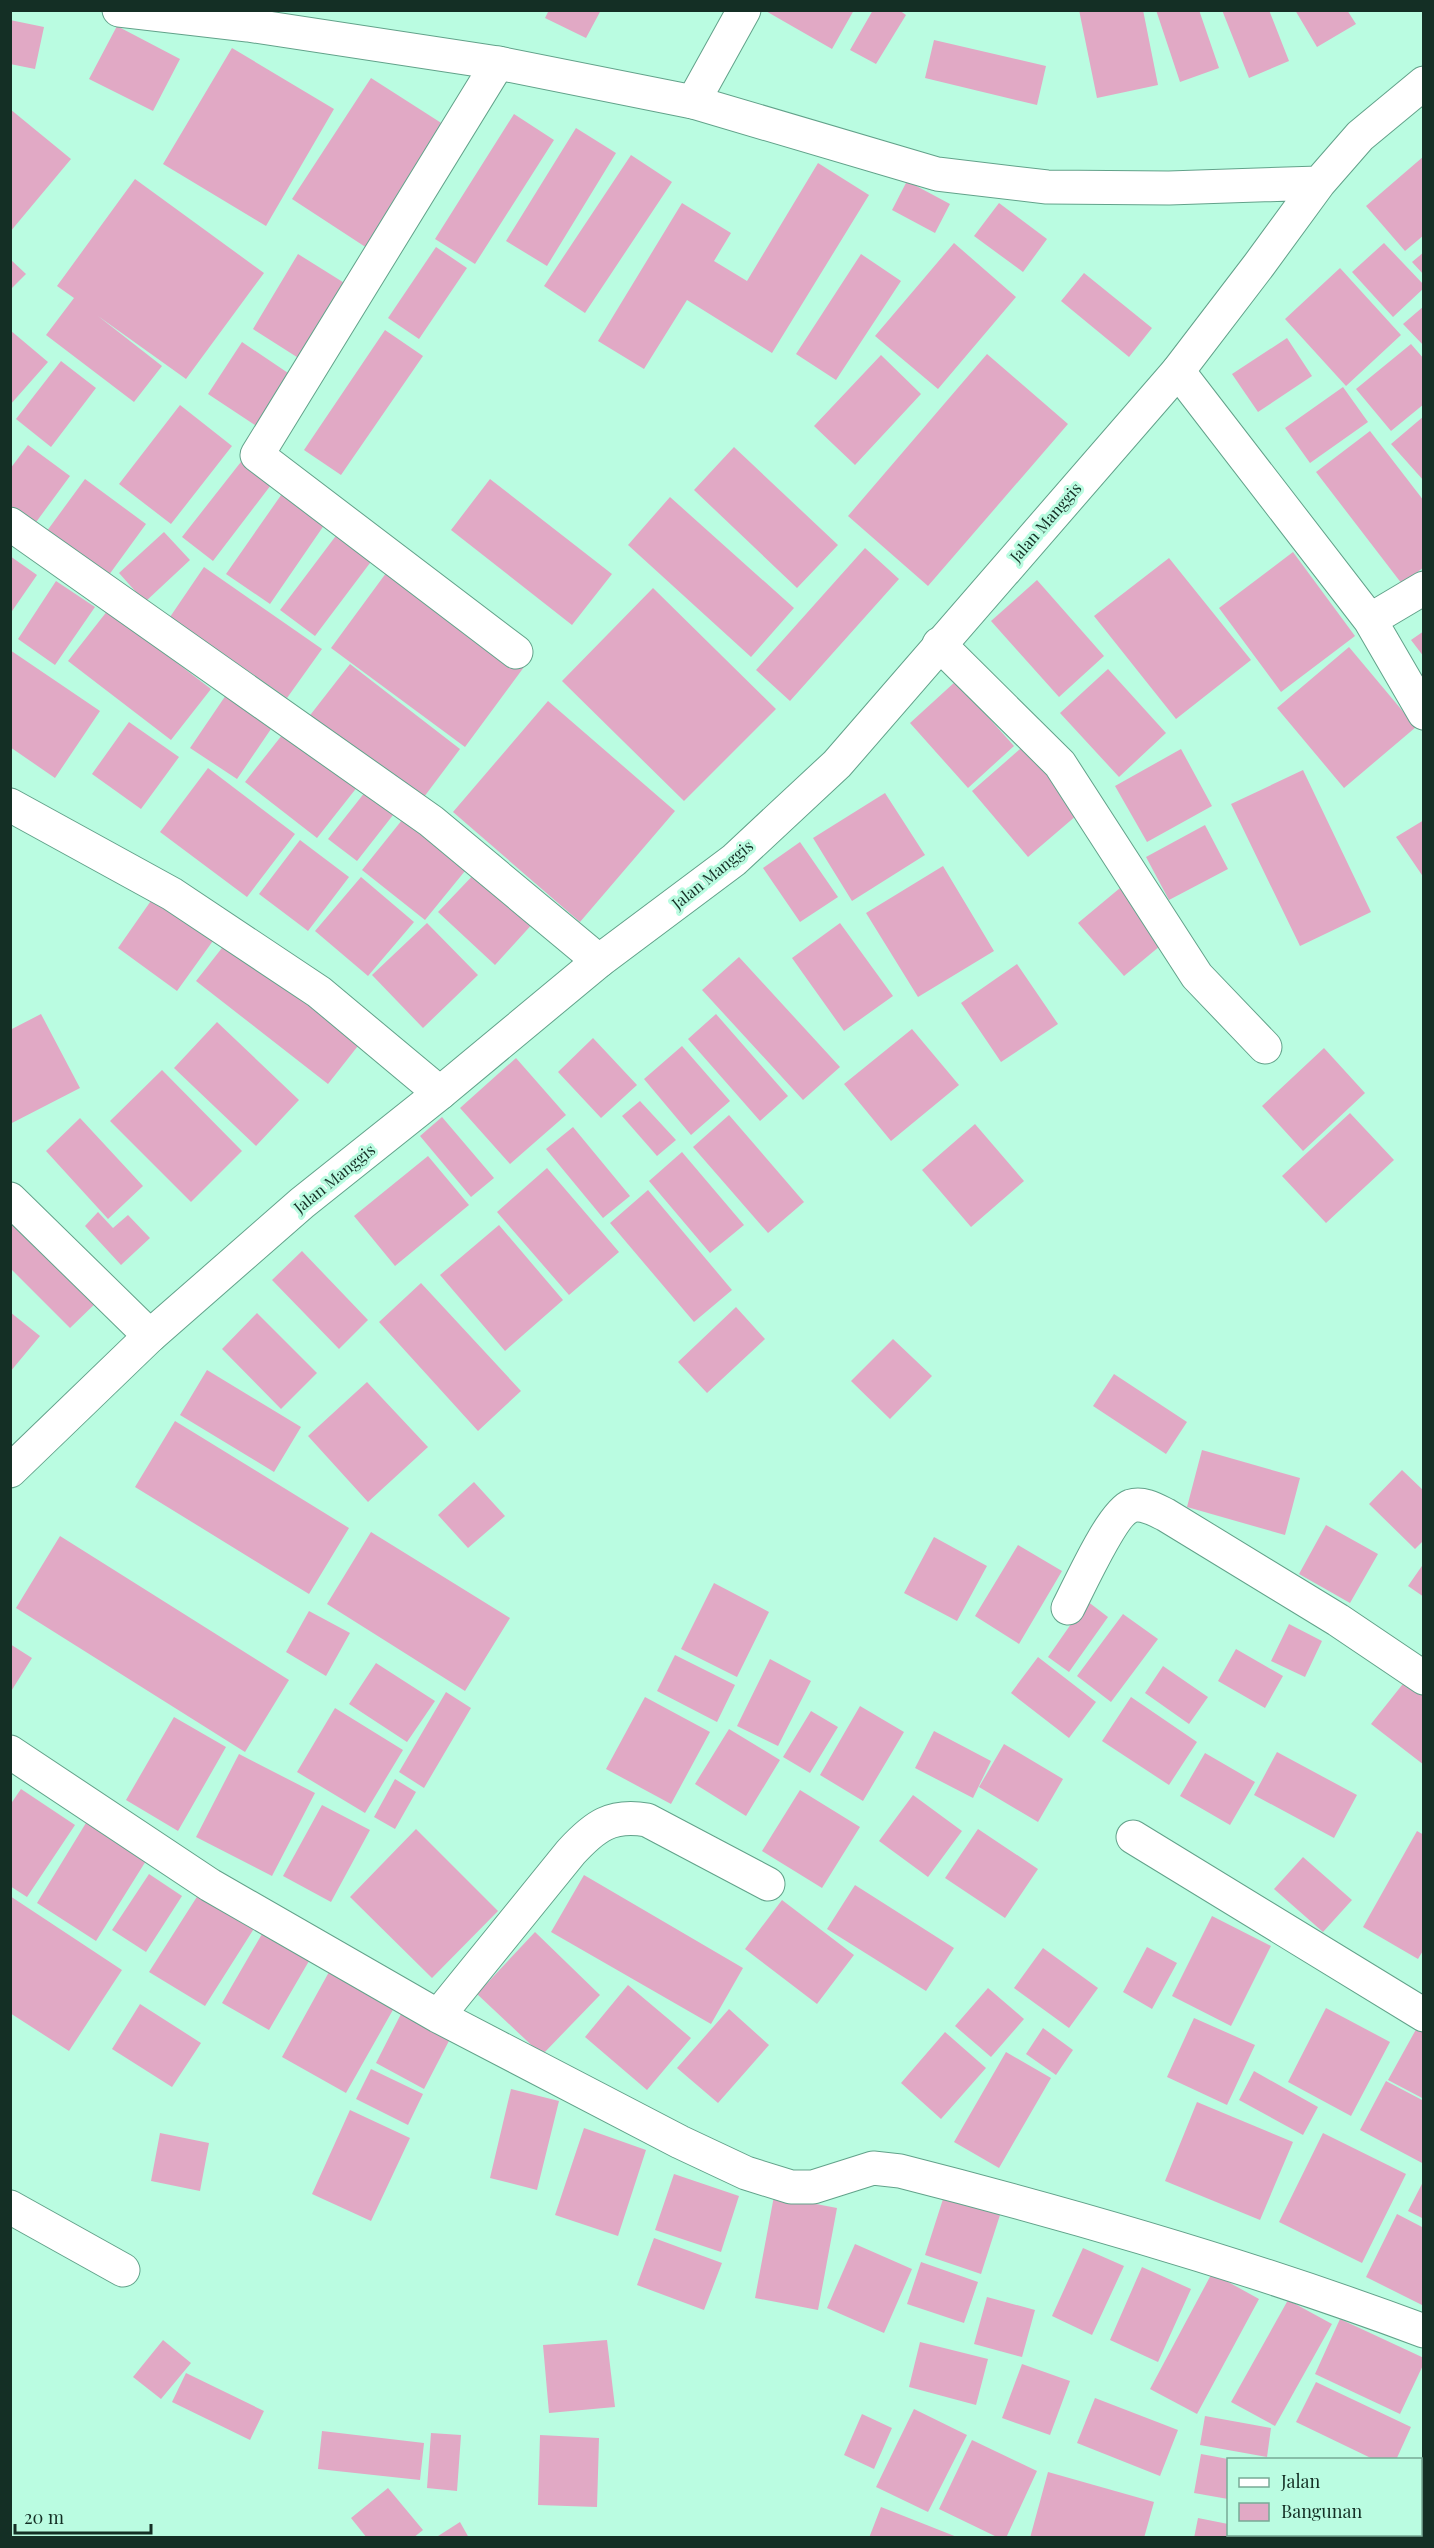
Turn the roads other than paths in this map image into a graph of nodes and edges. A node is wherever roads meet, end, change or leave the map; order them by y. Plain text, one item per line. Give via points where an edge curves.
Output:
1 (744, 10) edge
2 (140, 12) edge
3 (498, 63) junction
4 (1424, 83) edge
5 (693, 102) junction
6 (1319, 183) junction
7 (1178, 370) junction
8 (10, 524) edge
9 (1424, 588) edge
10 (1370, 620) junction
11 (939, 644) junction
12 (516, 652) dead end
13 (1424, 713) edge
14 (10, 806) edge
15 (599, 961) junction
16 (1265, 1047) dead end
17 (440, 1093) junction
18 (10, 1199) edge
19 (150, 1336) junction
20 (10, 1471) edge
21 (1068, 1608) dead end
22 (1424, 1678) edge
23 (10, 1752) edge
24 (1133, 1837) dead end
25 (768, 1884) dead end
26 (1424, 2015) edge
27 (438, 2016) junction
28 (10, 2206) edge
29 (123, 2270) dead end
30 (1424, 2331) edge

1 - 5 street
2 - 3 street
3 - 5 street
3 - 12 street via 257,454
4 - 6 street, Jalan Manggis via 1360,136
5 - 6 street via 937,174 1047,187
6 - 7 street, Jalan Manggis
7 - 10 street
7 - 11 street, Jalan Manggis
8 - 15 street via 430,821
9 - 10 street
10 - 13 street
11 - 15 street, Jalan Manggis via 828,772 734,860
11 - 16 street via 1060,764 1197,976
14 - 17 street via 182,901 319,992
15 - 17 street, Jalan Manggis
17 - 19 street, Jalan Manggis via 302,1203
18 - 19 street
19 - 20 street, Jalan Manggis
21 - 22 street via 1122,1511 1133,1505 1149,1507 1338,1620
23 - 27 street via 210,1885
24 - 26 street
25 - 27 street via 647,1820 629,1817 608,1821 587,1834 571,1852
27 - 30 street via 680,2142 766,2181 813,2187 873,2168 900,2171 1173,2246
28 - 29 street

